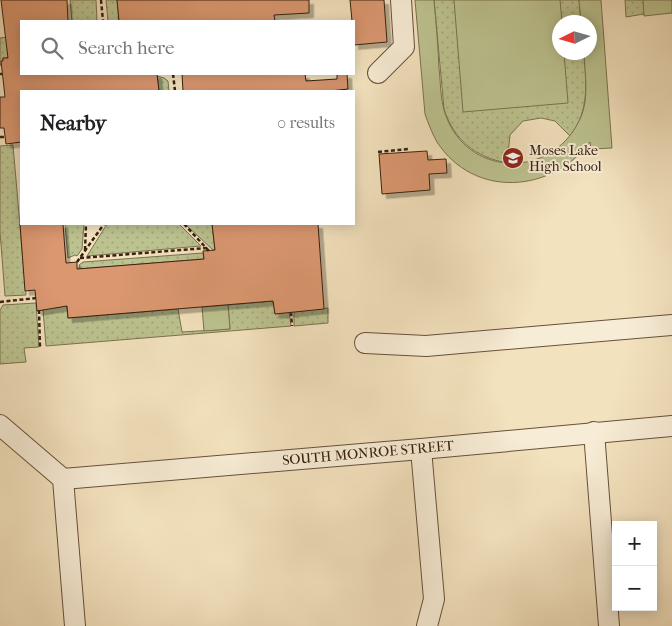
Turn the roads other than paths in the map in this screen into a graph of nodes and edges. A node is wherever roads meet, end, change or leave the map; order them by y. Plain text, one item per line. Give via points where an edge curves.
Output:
1 (401, 0) edge
2 (378, 73) dead end
3 (672, 325) edge
4 (365, 343) dead end
5 (0, 425) edge
6 (672, 426) edge
7 (594, 432) junction
8 (421, 449) junction
9 (64, 479) junction
10 (75, 626) edge
11 (427, 626) edge
12 (609, 626) edge

1 - 2 street via 404,47
3 - 4 street via 426,346
5 - 9 street
6 - 7 street, SOUTH MONROE STREET
7 - 8 street, SOUTH MONROE STREET
7 - 12 street
8 - 9 street, SOUTH MONROE STREET
8 - 11 street via 434,599
9 - 10 street

